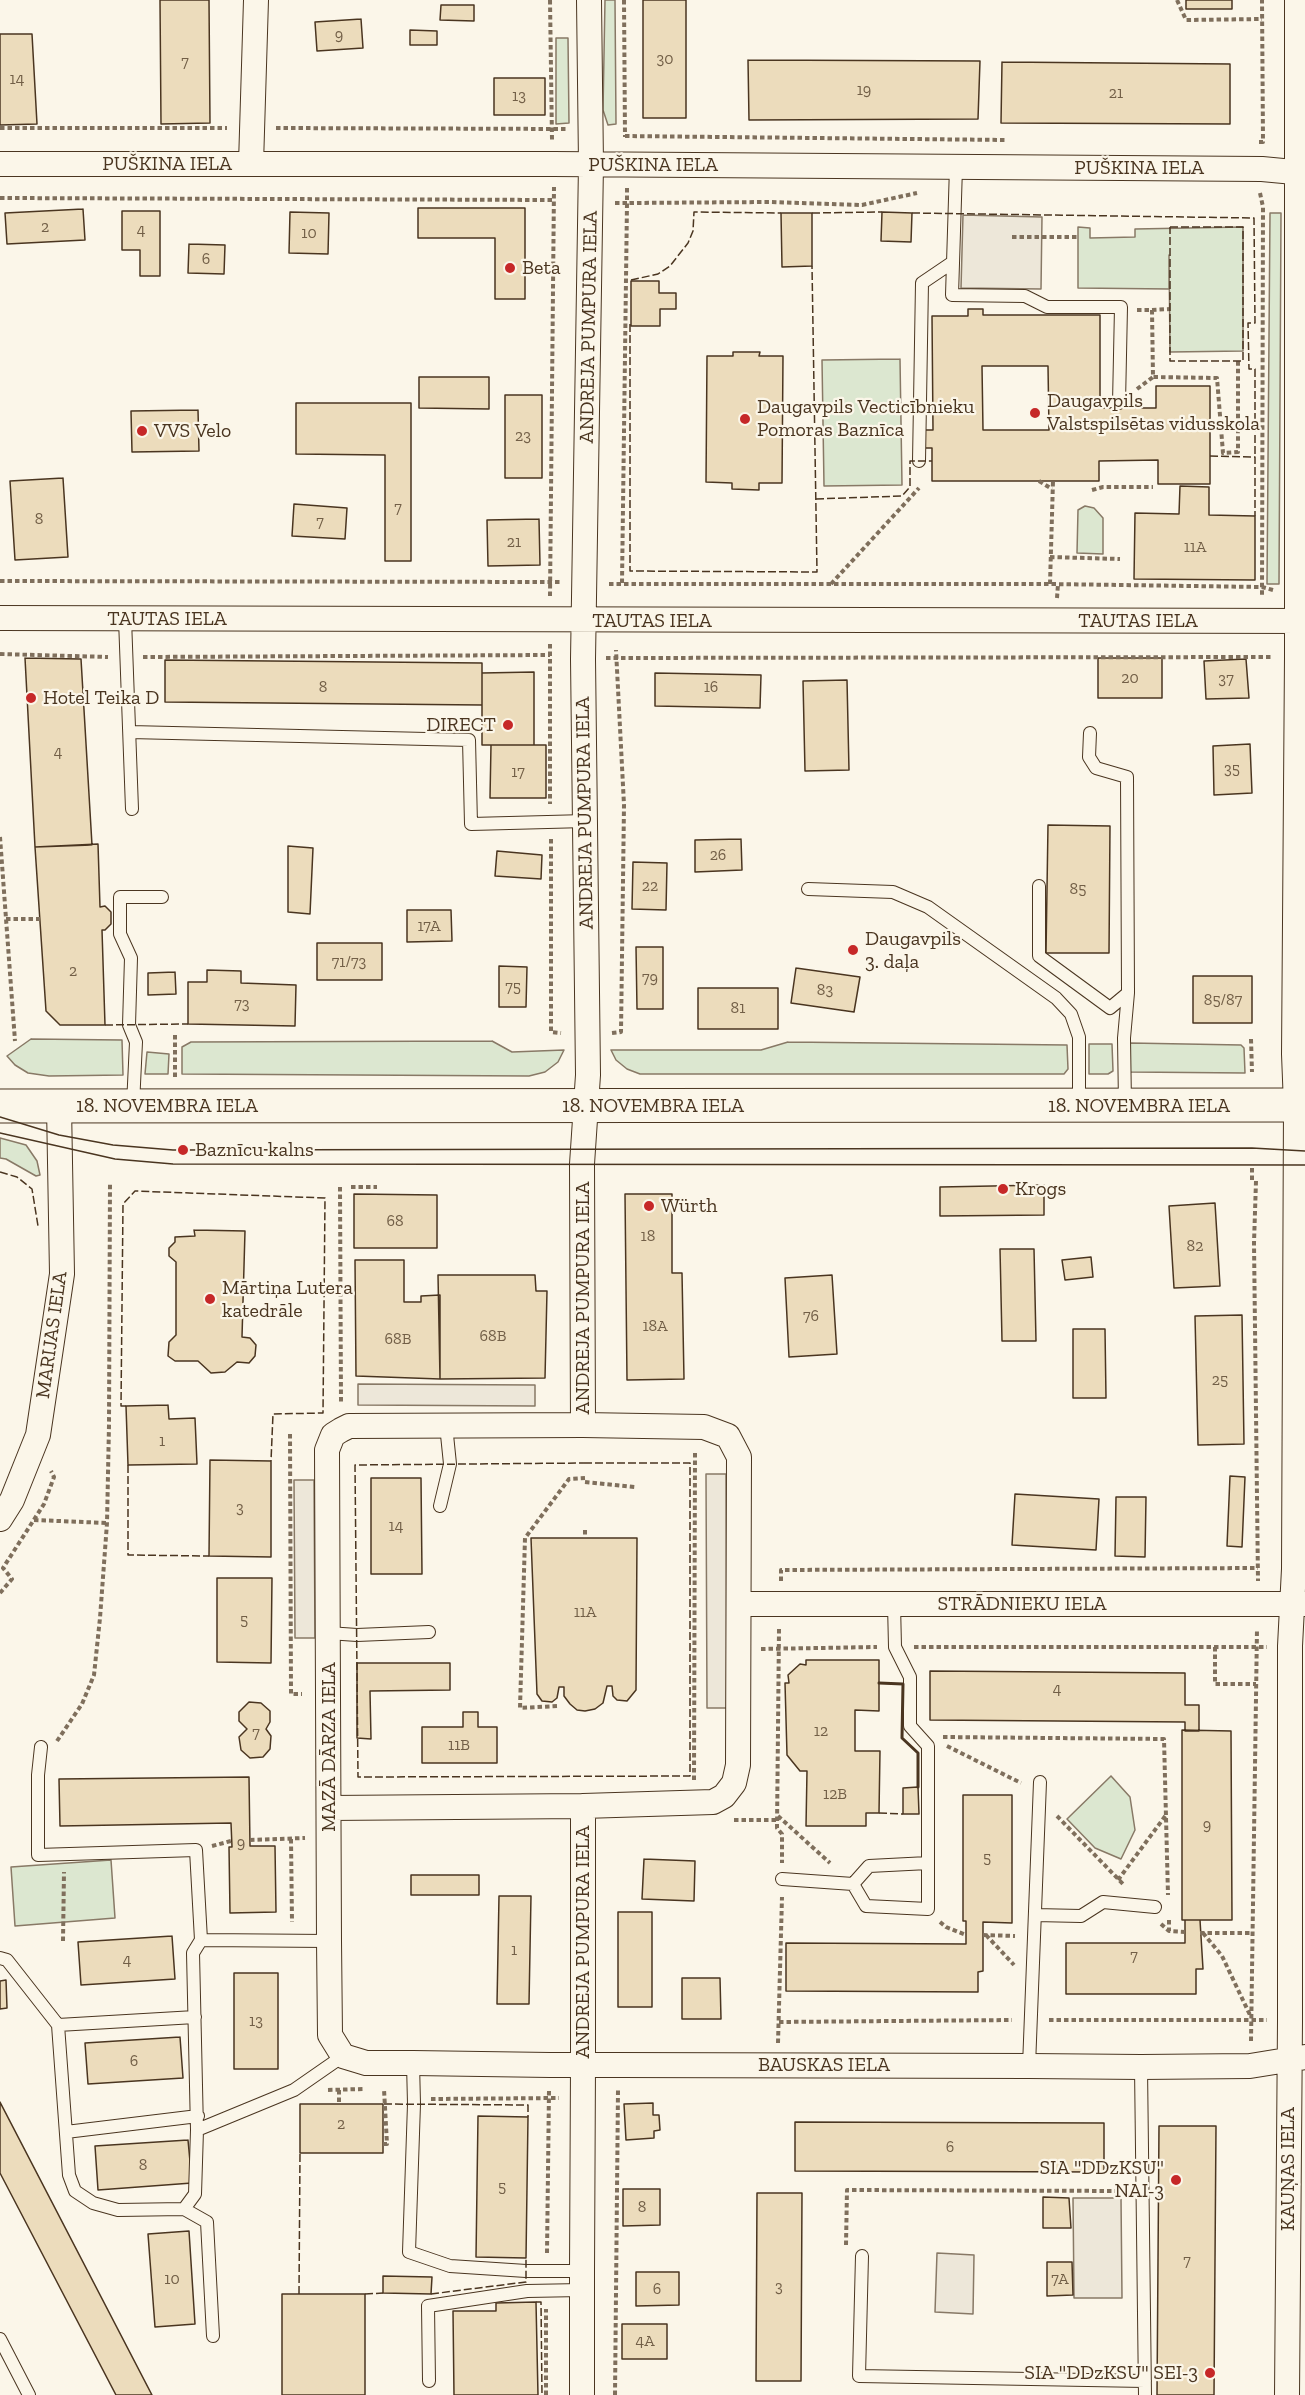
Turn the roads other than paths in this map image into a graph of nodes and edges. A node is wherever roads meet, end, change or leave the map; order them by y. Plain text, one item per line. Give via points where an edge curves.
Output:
1 (256, 0) edge
2 (589, 0) edge
3 (1297, 0) edge
4 (0, 164) edge
5 (251, 164) junction
6 (591, 164) junction
7 (956, 167) junction
8 (1300, 172) edge
9 (953, 262) junction
10 (1119, 403) dead end
11 (919, 461) dead end
12 (0, 618) edge
13 (125, 619) junction
14 (584, 621) junction
15 (1301, 621) edge
16 (130, 732) junction
17 (1090, 733) dead end
18 (132, 809) dead end
19 (586, 821) junction
20 (1039, 886) dead end
21 (808, 889) dead end
22 (162, 897) dead end
23 (1128, 993) junction
24 (1300, 1105) edge
25 (0, 1106) edge
26 (59, 1106) junction
27 (133, 1106) junction
28 (585, 1106) junction
29 (1079, 1106) junction
30 (1125, 1106) junction
31 (446, 1425) junction
32 (583, 1425) junction
33 (440, 1506) dead end
34 (0, 1519) edge
35 (739, 1604) junction
36 (894, 1604) junction
37 (1299, 1604) edge
38 (429, 1632) dead end
39 (328, 1633) junction
40 (41, 1747) road end
41 (1039, 1791) road end
42 (583, 1806) junction
43 (329, 1808) junction
44 (928, 1863) junction
45 (782, 1879) road end
46 (852, 1884) junction
47 (1149, 1907) road end
48 (1035, 1915) junction
49 (201, 1940) junction
50 (329, 1941) junction
51 (0, 1958) edge
52 (195, 2017) junction
53 (58, 2025) junction
54 (343, 2056) junction
55 (1297, 2058) edge
56 (412, 2063) junction
57 (583, 2065) junction
58 (1029, 2066) junction
59 (1141, 2067) junction
60 (198, 2116) junction
61 (197, 2130) junction
62 (66, 2132) junction
63 (184, 2209) junction
64 (862, 2256) road end
65 (582, 2280) junction
66 (213, 2336) dead end
67 (0, 2339) edge
68 (429, 2381) dead end
69 (1145, 2381) junction
70 (28, 2395) edge
71 (582, 2395) edge
72 (1145, 2395) edge
73 (1287, 2395) edge

1 - 5 street
2 - 6 street, ANDREJA PUMPURA IELA
3 - 8 street, KAUŅAS IELA
4 - 5 street, PUŠKINA IELA
5 - 6 street, PUŠKINA IELA
6 - 7 street, PUŠKINA IELA
6 - 14 street, ANDREJA PUMPURA IELA
7 - 8 street, PUŠKINA IELA
7 - 9 lane
8 - 15 street, KAUŅAS IELA
9 - 10 lane via 952,295 1025,296 1047,307 1122,308
9 - 11 lane via 922,283
12 - 13 street, TAUTAS IELA
13 - 14 street, TAUTAS IELA
13 - 16 lane
14 - 15 street, TAUTAS IELA
14 - 19 street, ANDREJA PUMPURA IELA
15 - 24 street, KAUŅAS IELA
16 - 18 lane
16 - 19 lane via 469,740 471,824
17 - 23 lane via 1089,757 1096,768 1127,777
19 - 28 street, ANDREJA PUMPURA IELA
20 - 23 lane via 1039,956 1110,1008
21 - 29 lane via 893,892 928,907 1056,998 1071,1014 1078,1037
22 - 27 lane via 120,897 120,934 131,958 129,1025 136,1042
23 - 30 lane
24 - 30 main road, 18. NOVEMBRA IELA
24 - 37 street, KAUŅAS IELA
25 - 26 main road, 18. NOVEMBRA IELA
26 - 27 main road, 18. NOVEMBRA IELA
26 - 34 street, MARIJAS IELA via 62,1275 38,1435 12,1500
27 - 28 main road, 18. NOVEMBRA IELA
28 - 29 main road, 18. NOVEMBRA IELA
28 - 32 street, ANDREJA PUMPURA IELA
29 - 30 main road, 18. NOVEMBRA IELA
31 - 32 street
31 - 33 lane via 450,1464
31 - 39 street, MAZĀ DĀRZA IELA via 349,1426 337,1433 327,1450
32 - 35 street, ANDREJA PUMPURA IELA via 704,1427 728,1436 739,1457
35 - 36 street, STRĀDNIEKU IELA
35 - 42 street, ANDREJA PUMPURA IELA via 738,1766 734,1783 724,1796 704,1803
36 - 37 street, STRĀDNIEKU IELA
36 - 44 lane via 895,1647 910,1677 910,1726 928,1746
37 - 55 street, KAUŅAS IELA via 1290,1646
38 - 39 lane
39 - 43 street, MAZĀ DĀRZA IELA
40 - 49 lane via 38,1855 196,1850
41 - 48 lane
42 - 43 street
42 - 57 street, ANDREJA PUMPURA IELA
43 - 50 street, MAZĀ DĀRZA IELA
44 - 46 lane via 869,1866
44 - 46 lane via 928,1909 866,1906
45 - 46 lane
47 - 48 lane via 1103,1902 1081,1916
48 - 58 lane
49 - 50 lane
49 - 52 lane via 193,1953
50 - 54 street, MAZĀ DĀRZA IELA via 330,2035
51 - 53 lane via 7,1960
52 - 53 lane
52 - 60 lane
53 - 62 lane
54 - 56 street, BAUSKAS IELA via 366,2062
54 - 61 lane via 294,2090
55 - 59 street, BAUSKAS IELA via 1251,2066
55 - 73 street, KAUŅAS IELA
56 - 57 street, BAUSKAS IELA
56 - 65 lane via 410,2252 450,2266 547,2271
57 - 58 street, BAUSKAS IELA
57 - 65 street, ANDREJA PUMPURA IELA
58 - 59 street, BAUSKAS IELA
59 - 69 lane
60 - 61 lane
60 - 62 lane
61 - 63 lane via 195,2194
62 - 63 lane via 69,2175 75,2192 93,2203 118,2210
63 - 66 lane via 207,2222
64 - 69 lane via 859,2376
65 - 68 lane via 546,2290 428,2306
65 - 71 street, ANDREJA PUMPURA IELA
67 - 70 lane
69 - 72 lane

